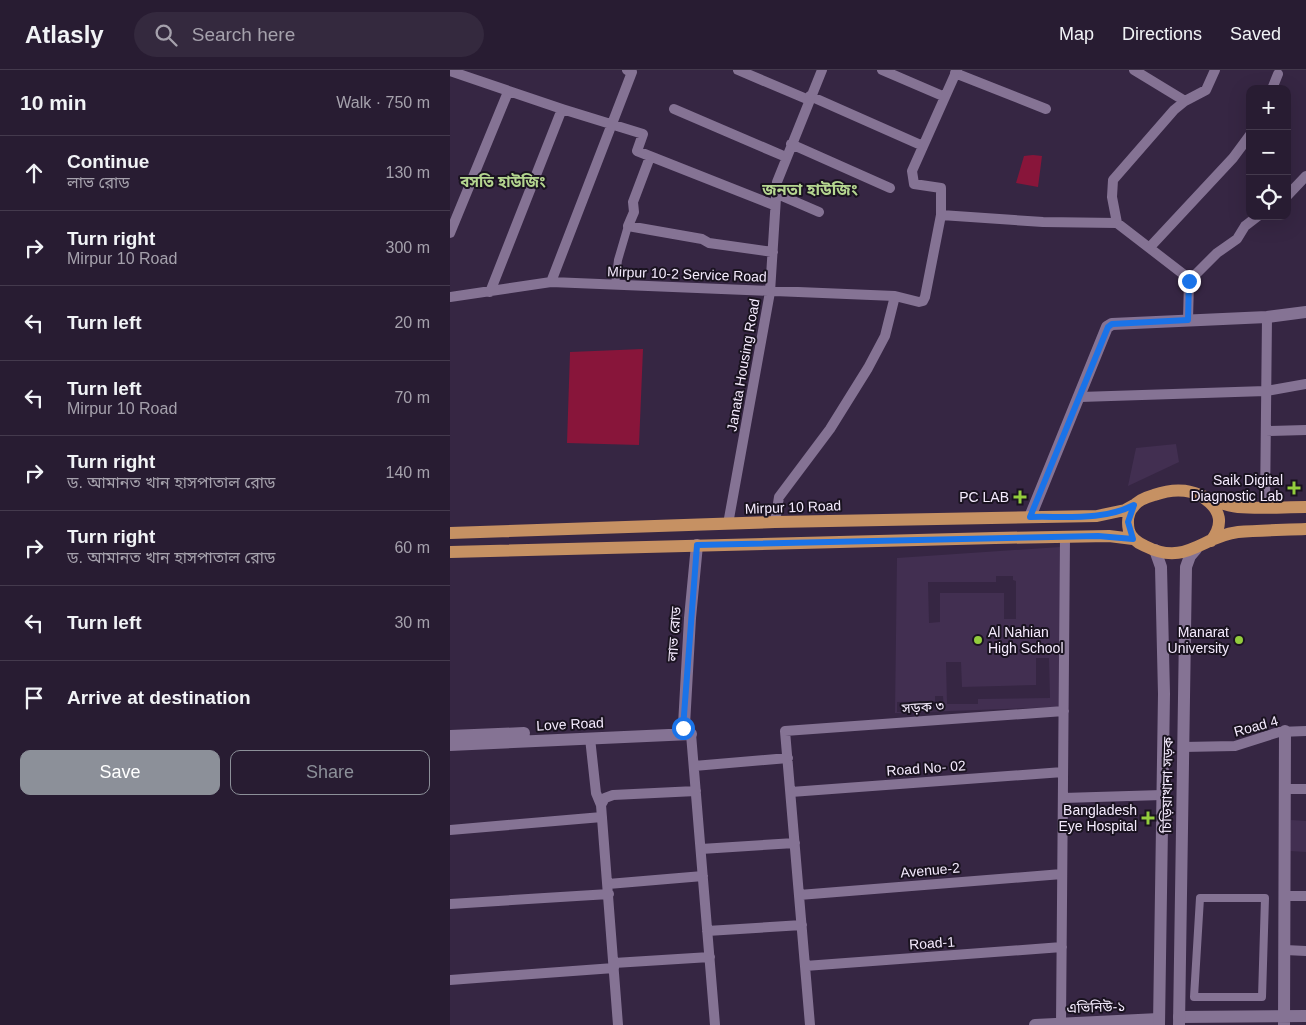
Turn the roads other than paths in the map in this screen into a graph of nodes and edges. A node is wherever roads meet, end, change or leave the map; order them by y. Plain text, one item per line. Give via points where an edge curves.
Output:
1 (738, 70) edge
2 (822, 70) edge
3 (882, 70) edge
4 (1134, 70) edge
5 (1215, 70) edge
6 (450, 71) edge
7 (631, 71) edge
8 (956, 71) edge
9 (1278, 74) dead end
10 (1274, 85) edge
11 (508, 92) junction
12 (945, 97) junction
13 (809, 98) junction
14 (1184, 100) junction
15 (674, 108) dead end
16 (562, 109) junction
17 (1046, 109) dead end
18 (612, 124) junction
19 (1246, 140) edge
20 (791, 144) junction
21 (923, 146) junction
22 (650, 156) junction
23 (786, 158) junction
24 (1306, 176) edge
25 (890, 188) dead end
26 (1291, 192) edge
27 (775, 193) junction
28 (774, 205) junction
29 (819, 212) dead end
30 (941, 216) junction
31 (1253, 220) edge
32 (1117, 223) junction
33 (628, 226) junction
34 (450, 233) edge
35 (1150, 247) junction
36 (773, 252) junction
37 (1189, 281) junction
38 (552, 282) junction
39 (615, 285) junction
40 (490, 292) junction
41 (770, 292) junction
42 (895, 296) junction
43 (450, 297) edge
44 (1306, 312) edge
45 (1267, 317) junction
46 (1188, 320) junction
47 (1306, 384) edge
48 (1266, 391) junction
49 (1080, 397) junction
50 (1306, 430) edge
51 (1266, 431) junction
52 (1193, 492) junction
53 (1134, 505) junction
54 (1265, 507) junction
55 (1306, 507) edge
56 (1030, 517) junction
57 (775, 522) junction
58 (728, 524) junction
59 (1306, 529) edge
60 (513, 531) junction
61 (450, 533) edge
62 (1065, 537) junction
63 (1215, 538) junction
64 (1133, 539) junction
65 (697, 545) junction
66 (1196, 549) junction
67 (514, 550) junction
68 (1155, 550) junction
69 (450, 552) edge
70 (1064, 710) junction
71 (684, 731) junction
72 (1286, 731) junction
73 (1306, 732) edge
74 (450, 736) edge
75 (590, 738) junction
76 (450, 745) edge
77 (1183, 747) junction
78 (788, 758) junction
79 (694, 766) junction
80 (1063, 772) junction
81 (1286, 789) junction
82 (1306, 790) edge
83 (696, 791) junction
84 (790, 792) junction
85 (1162, 795) junction
86 (1063, 798) junction
87 (601, 804) junction
88 (602, 817) junction
89 (450, 830) edge
90 (795, 843) junction
91 (701, 849) junction
92 (1062, 874) junction
93 (703, 876) junction
94 (609, 889) junction
95 (799, 894) junction
96 (1285, 896) junction
97 (1306, 896) edge
98 (1265, 898) joint
99 (450, 904) edge
100 (802, 925) junction
101 (708, 931) junction
102 (1062, 947) junction
103 (1284, 950) junction
104 (1306, 951) edge
105 (710, 958) junction
106 (614, 966) junction
107 (805, 966) junction
108 (450, 980) edge
109 (1306, 1016) edge
110 (1284, 1020) edge
111 (1179, 1021) edge
112 (1159, 1022) edge
113 (1061, 1024) edge
114 (618, 1025) edge
115 (715, 1025) edge
116 (810, 1025) edge
117 (1035, 1025) edge

1 - 13 street
2 - 13 street, Janata Housing Road
3 - 12 street
4 - 14 street
5 - 14 street via 1206,90
6 - 11 street
7 - 18 street
8 - 12 street
8 - 17 street
9 - 10 street
11 - 16 street
11 - 34 street
12 - 21 street
13 - 20 street, Janata Housing Road
13 - 21 street
14 - 32 street via 1113,180 1112,197
15 - 23 street
16 - 18 street
16 - 40 street
18 - 22 street via 643,134 637,151
18 - 38 street
19 - 35 street
20 - 23 street, Janata Housing Road
20 - 25 street
21 - 30 street via 912,171 914,184 941,188
22 - 28 street
22 - 33 street
23 - 27 street, Janata Housing Road
24 - 26 street
27 - 28 street, Janata Housing Road
27 - 29 street
28 - 36 street, Janata Housing Road
30 - 32 street
30 - 42 street, Mirpur 10-2 Service Road via 923,301
31 - 37 street via 1237,239 1217,253
32 - 35 street
33 - 36 street
33 - 39 street
35 - 37 street
36 - 41 street, Janata Housing Road
37 - 46 street
38 - 39 street, Mirpur 10-2 Service Road
38 - 40 street, Mirpur 10-2 Service Road
39 - 41 street, Mirpur 10-2 Service Road
40 - 43 street, Mirpur 10-2 Service Road
41 - 42 street, Mirpur 10-2 Service Road
41 - 58 street, Janata Housing Road
42 - 57 street via 890,320 872,361 830,429 779,497
44 - 45 street
45 - 46 street
45 - 48 street
46 - 49 street via 1112,324
47 - 48 street
48 - 49 street
48 - 51 street
49 - 56 street
50 - 51 street
51 - 54 street
52 - 53 main road via 1163,492
52 - 54 main road via 1238,507
52 - 63 main road via 1210,502 1220,515
53 - 56 main road, Mirpur 10 Road via 1097,516
53 - 64 main road via 1128,522
54 - 55 main road
56 - 57 main road, Mirpur 10 Road
57 - 58 main road, Mirpur 10 Road
58 - 60 main road, Mirpur 10 Road
59 - 63 main road via 1238,532
60 - 61 main road, Mirpur 10 Road
60 - 67 main road
62 - 64 main road
62 - 65 main road
62 - 70 street
63 - 66 main road
64 - 68 main road
65 - 67 main road
65 - 71 street, লাভ রোড
66 - 68 main road via 1174,553
66 - 77 street, চিড়িয়াখানা সড়ক via 1186,567
67 - 69 main road
68 - 85 street, চিড়িয়াখানা সড়ক via 1161,567
70 - 78 street, সড়ক ৩ via 786,731
70 - 80 street
71 - 74 street, Love Road
71 - 75 street, Love Road
71 - 79 street
72 - 73 street, Road 4
72 - 77 street, Road 4 via 1235,746
72 - 81 street
75 - 76 street, Love Road
75 - 87 street via 596,793
77 - 111 street, চিড়িয়াখানা সড়ক
78 - 79 street
78 - 84 street
79 - 83 street
80 - 84 street, Road No- 02
80 - 86 street
81 - 82 street
81 - 96 street
83 - 87 street via 613,795
83 - 91 street
84 - 90 street
85 - 86 street
85 - 112 street, চিড়িয়াখানা সড়ক
86 - 92 street
87 - 88 street
88 - 89 street
88 - 94 street
90 - 91 street
90 - 95 street
91 - 93 street
92 - 95 street, Avenue-2
92 - 102 street
93 - 94 street
93 - 101 street
94 - 99 street
94 - 106 street
95 - 100 street
96 - 97 street
96 - 103 street
98 - 98 street via 1200,898 1194,997 1262,998
100 - 101 street
100 - 107 street
101 - 105 street
102 - 107 street, Road-1
102 - 113 street
103 - 104 street
103 - 110 street
105 - 106 street
105 - 115 street
106 - 108 street
106 - 114 street
107 - 116 street
109 - 110 street, এভিনিউ-১
110 - 111 street, এভিনিউ-১
111 - 112 street, এভিনিউ-১
112 - 113 street, এভিনিউ-১
113 - 117 street, এভিনিউ-১

